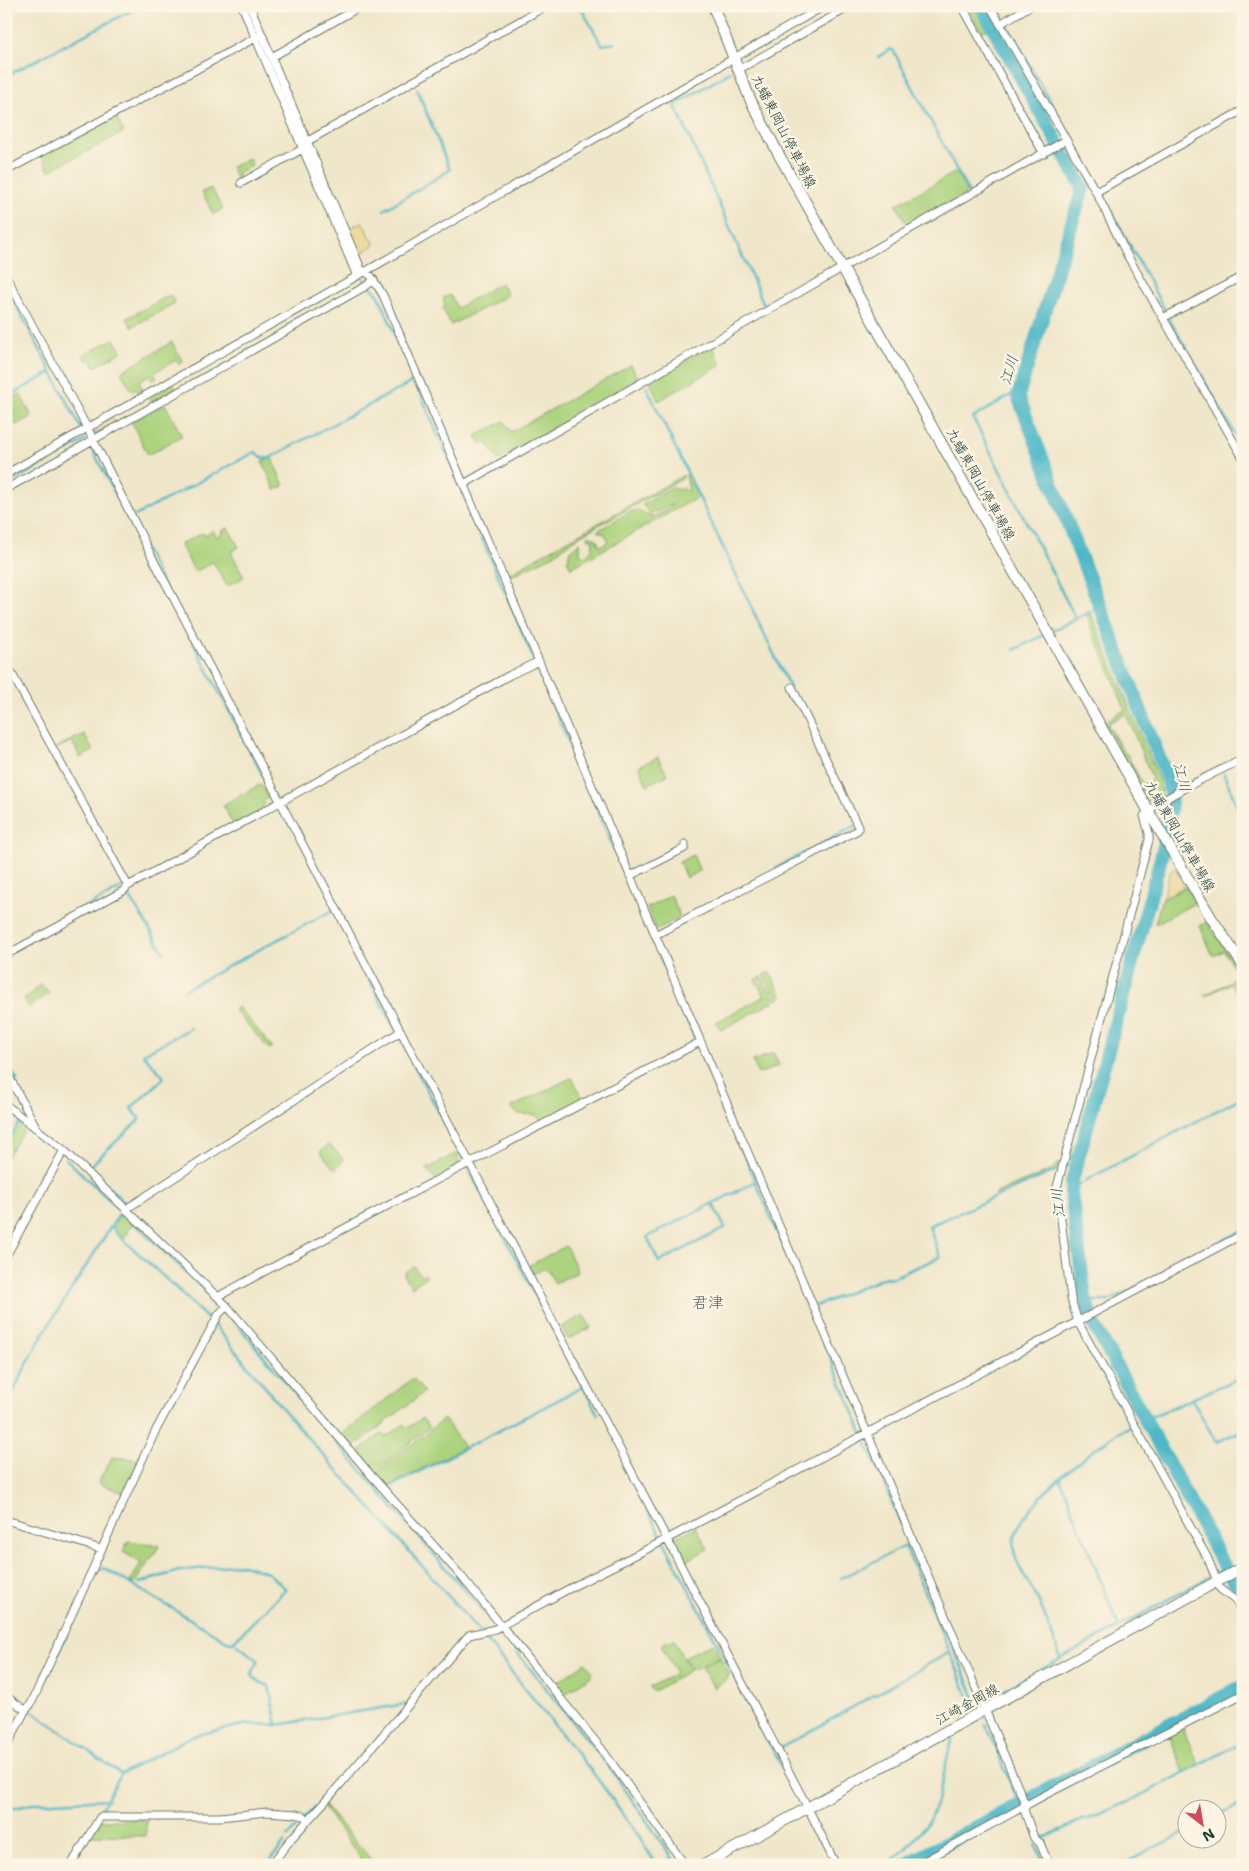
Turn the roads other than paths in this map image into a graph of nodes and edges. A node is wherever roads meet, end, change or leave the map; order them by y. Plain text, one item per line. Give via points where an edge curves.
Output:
1 (242, 6) edge
2 (250, 6) edge
3 (361, 6) edge
4 (546, 6) edge
5 (713, 6) edge
6 (824, 6) edge
7 (851, 6) edge
8 (962, 6) edge
9 (990, 6) edge
10 (1030, 6) edge
11 (1003, 22) junction
12 (259, 36) junction
13 (272, 57) junction
14 (733, 59) junction
15 (738, 70) junction
16 (1243, 110) edge
17 (1066, 140) junction
18 (307, 146) junction
19 (1045, 152) junction
20 (6, 171) edge
21 (241, 183) dead end
22 (1099, 190) junction
23 (842, 268) junction
24 (359, 275) junction
25 (6, 276) edge
26 (1243, 276) edge
27 (364, 285) junction
28 (10, 293) edge
29 (1166, 316) junction
30 (87, 429) junction
31 (92, 438) junction
32 (1243, 458) edge
33 (6, 474) edge
34 (464, 484) junction
35 (6, 489) edge
36 (536, 662) junction
37 (6, 663) edge
38 (792, 687) dead end
39 (1243, 759) edge
40 (279, 803) junction
41 (1151, 815) junction
42 (685, 844) dead end
43 (630, 876) junction
44 (128, 886) junction
45 (655, 935) junction
46 (6, 955) edge
47 (1243, 965) edge
48 (399, 1032) junction
49 (698, 1044) junction
50 (6, 1071) edge
51 (6, 1105) edge
52 (36, 1127) junction
53 (64, 1150) junction
54 (468, 1163) junction
55 (126, 1209) junction
56 (1243, 1234) edge
57 (6, 1256) edge
58 (219, 1296) junction
59 (225, 1308) junction
60 (1080, 1320) junction
61 (865, 1434) junction
62 (6, 1520) edge
63 (665, 1540) junction
64 (101, 1550) junction
65 (1240, 1571) edge
66 (1219, 1580) junction
67 (1243, 1614) edge
68 (501, 1626) junction
69 (1243, 1694) edge
70 (6, 1696) edge
71 (27, 1709) junction
72 (985, 1710) junction
73 (6, 1748) edge
74 (1024, 1804) junction
75 (808, 1808) junction
76 (306, 1818) junction
77 (71, 1865) edge
78 (270, 1865) edge
79 (685, 1865) edge
80 (704, 1865) edge
81 (836, 1865) edge
82 (917, 1865) edge
83 (1049, 1865) edge

1 - 12 street
2 - 12 street
3 - 13 street
4 - 18 street
5 - 14 main road, 九蟠東岡山停車場線
6 - 14 street
7 - 15 street
8 - 19 street
9 - 11 street
10 - 11 street
11 - 17 street
12 - 13 street
12 - 18 street
12 - 20 street
13 - 18 street
14 - 15 main road, 九蟠東岡山停車場線
14 - 24 street
15 - 23 main road, 九蟠東岡山停車場線 via 762,122
16 - 22 street
17 - 19 street
17 - 22 street
18 - 21 street
18 - 24 street via 359,264
19 - 23 street
22 - 29 street via 1127,255
23 - 34 street
23 - 41 main road, 九蟠東岡山停車場線
24 - 27 street
24 - 27 street
24 - 30 street
25 - 28 street
26 - 29 street
27 - 31 street
27 - 34 street via 384,295
28 - 30 street
29 - 32 street
30 - 31 street
30 - 33 street
31 - 35 street
31 - 40 street
34 - 36 street
36 - 40 street
36 - 43 street
37 - 44 street
38 - 45 street via 858,830
39 - 41 street via 1162,802
40 - 44 street
40 - 48 street
41 - 47 main road, 九蟠東岡山停車場線
41 - 60 street via 1144,816 1149,833 1147,848 1057,1187 1071,1299
42 - 43 street via 685,848
43 - 45 street
44 - 46 street
45 - 49 street
48 - 54 street
48 - 55 street
49 - 54 street
49 - 61 street
50 - 52 street
51 - 52 street
52 - 53 street
53 - 55 street
53 - 57 street
54 - 58 street
54 - 63 street
55 - 58 street
56 - 60 street
58 - 59 street
59 - 64 street via 156,1430
59 - 68 street
60 - 61 street
60 - 66 street
61 - 63 street
61 - 72 street
62 - 64 street
63 - 68 street
63 - 75 street
64 - 71 street
65 - 66 main road, 江崎金岡線
66 - 67 street via 1220,1588 1236,1601
66 - 72 main road, 江崎金岡線
68 - 76 street via 470,1636 331,1796
68 - 79 street via 601,1748
69 - 74 street
70 - 71 street
71 - 73 street
72 - 74 street
72 - 75 main road, 江崎金岡線
74 - 82 street
74 - 83 street via 1034,1838 1040,1843
75 - 80 main road, 江崎金岡線
75 - 81 street
76 - 77 street via 278,1812 220,1817 100,1817
76 - 78 street

